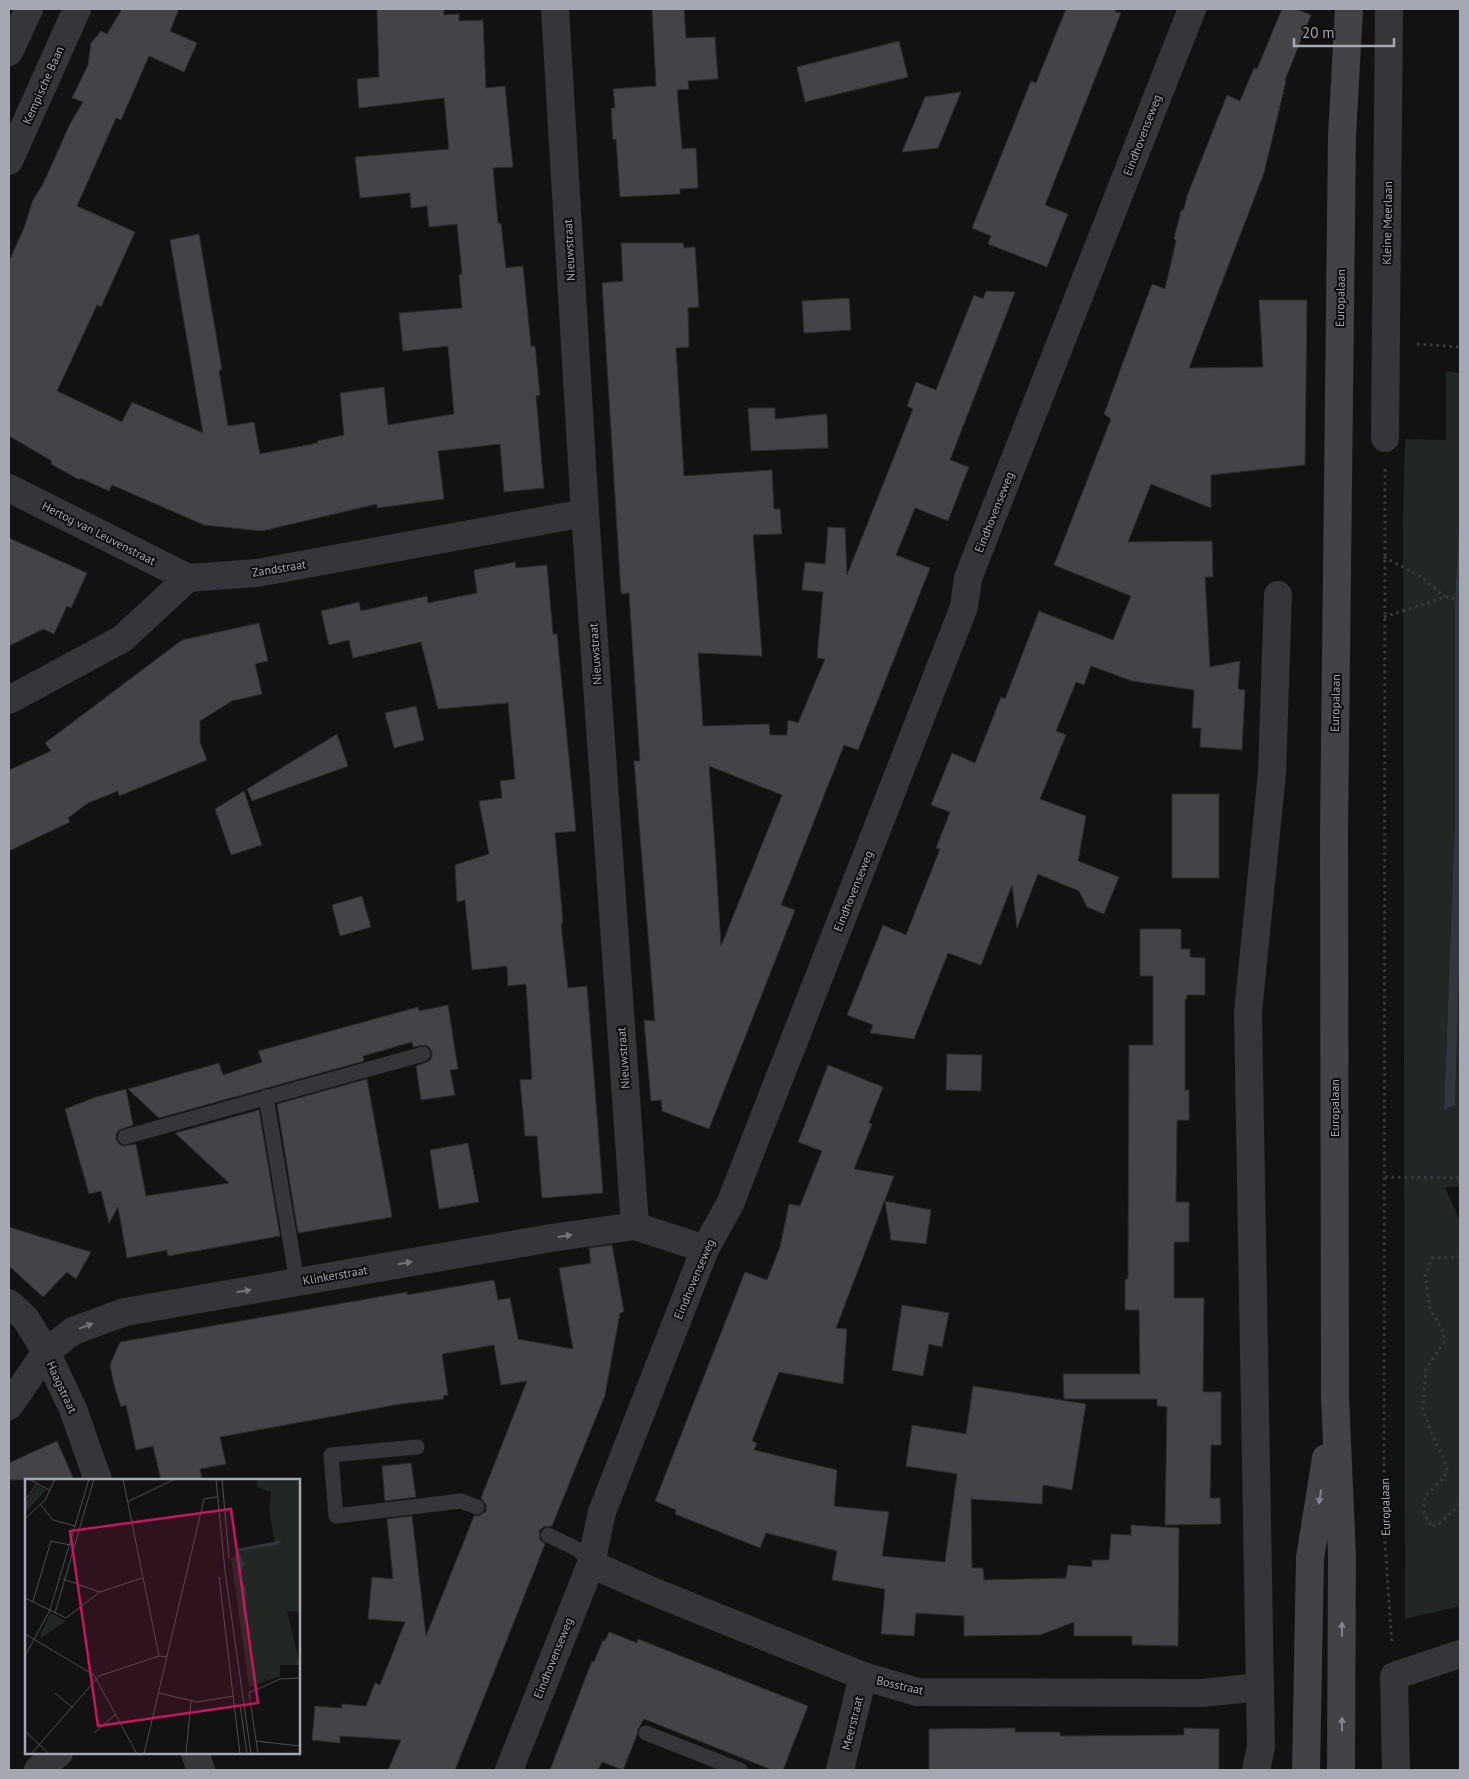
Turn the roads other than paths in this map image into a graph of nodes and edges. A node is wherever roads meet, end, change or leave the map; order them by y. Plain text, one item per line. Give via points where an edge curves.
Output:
1 (29, 9) edge
2 (77, 9) edge
3 (555, 9) edge
4 (1192, 9) edge
5 (1349, 9) edge
6 (1389, 9) edge
7 (9, 52) edge
8 (9, 161) edge
9 (1386, 438) road end
10 (9, 488) edge
11 (584, 513) junction
12 (188, 578) junction
13 (1278, 595) dead end
14 (9, 700) edge
15 (423, 1054) dead end
16 (266, 1097) junction
17 (125, 1137) dead end
18 (635, 1226) junction
19 (705, 1249) junction
20 (298, 1282) junction
21 (9, 1303) edge
22 (46, 1352) junction
23 (1335, 1397) junction
24 (9, 1406) edge
25 (417, 1447) dead end
26 (98, 1479) edge
27 (477, 1507) dead end
28 (548, 1535) dead end
29 (591, 1564) junction
30 (1460, 1654) edge
31 (863, 1676) junction
32 (1260, 1687) junction
33 (646, 1733) dead end
34 (58, 1754) edge
35 (195, 1754) edge
36 (38, 1770) edge
37 (201, 1770) edge
38 (509, 1770) edge
39 (740, 1770) edge
40 (840, 1770) edge
41 (1256, 1770) edge
42 (1306, 1770) edge
43 (1341, 1770) edge
44 (1396, 1770) edge

1 - 7 street
2 - 8 street, Kempische Baan
3 - 11 street, Nieuwstraat
4 - 19 street, Eindhovenseweg via 968,578 964,606 880,825 730,1204
5 - 23 main road, Europalaan via 1342,145 1336,552
6 - 9 street, Kleine Meerlaan
10 - 12 street, Hertog van Leuvenstraat
11 - 12 street, Zandstraat via 257,573
11 - 18 street, Nieuwstraat
12 - 14 street via 122,639
13 - 32 street via 1272,773 1248,1012
15 - 16 lane
16 - 17 lane
16 - 20 lane
18 - 19 street
20 -> 18 street, Klinkerstraat
19 - 29 street, Eindhovenseweg via 602,1512
22 -> 20 street, Klinkerstraat via 73,1331 125,1312
21 - 22 street, Haagstraat via 26,1319
22 - 24 street, Klinkerstraat
22 - 26 street, Haagstraat via 73,1409
23 -> 42 main road, Europalaan via 1310,1558
43 -> 23 main road, Europalaan via 1342,1556
25 - 27 lane via 331,1455 336,1516 461,1500
28 - 29 lane via 579,1550
29 - 31 street, Bosstraat
29 - 38 street, Eindhovenseweg
30 - 44 street via 1394,1676
31 - 32 street, Bosstraat via 917,1692 1202,1693
31 - 40 street, Meerstraat
32 - 41 street via 1261,1747
33 - 39 lane
34 - 36 street
35 - 37 street

